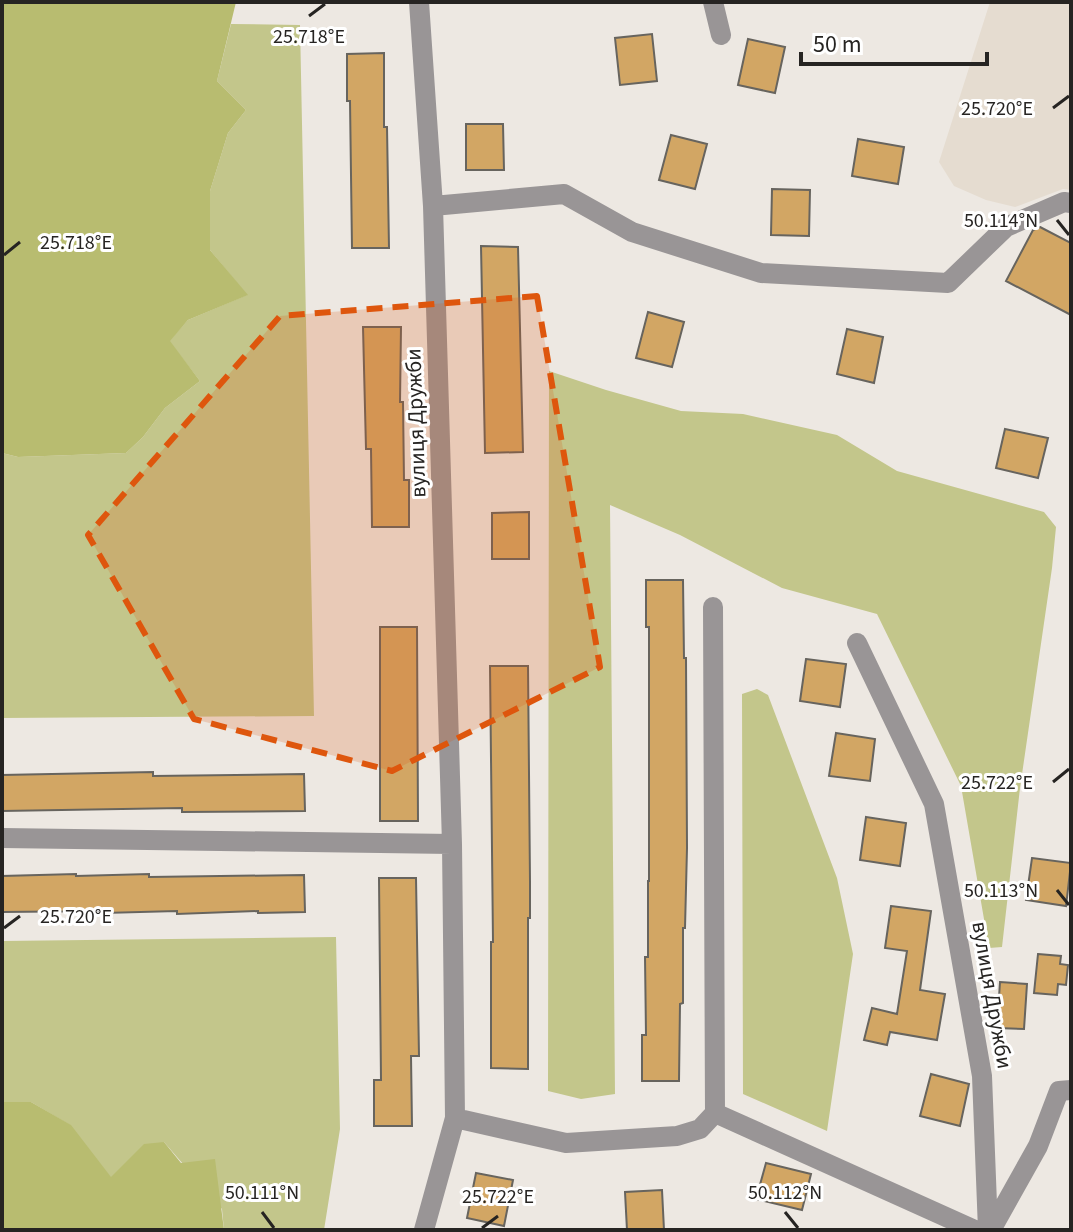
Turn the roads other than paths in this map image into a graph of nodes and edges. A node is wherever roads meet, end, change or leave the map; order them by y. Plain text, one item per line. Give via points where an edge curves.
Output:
1 (419, 2) edge
2 (713, 2) edge
3 (721, 35) dead end
4 (1071, 203) edge
5 (433, 206) junction
6 (713, 607) dead end
7 (857, 643) dead end
8 (2, 838) edge
9 (452, 844) junction
10 (1071, 1090) edge
11 (715, 1113) junction
12 (455, 1118) junction
13 (424, 1230) edge
14 (975, 1230) edge
15 (990, 1230) edge

1 - 5 street, вулиця Дружби
2 - 3 street
4 - 5 street via 1006,227 948,283 761,273 632,232 564,194
5 - 9 street, вулиця Дружби
6 - 11 street
7 - 15 street, вулиця Дружби via 934,804 982,1076
8 - 9 street
9 - 12 street, вулиця Дружби
10 - 15 street via 1059,1091 1038,1146
11 - 12 street via 700,1129 677,1136 566,1143
11 - 14 street
12 - 13 street, вулиця Дружби

